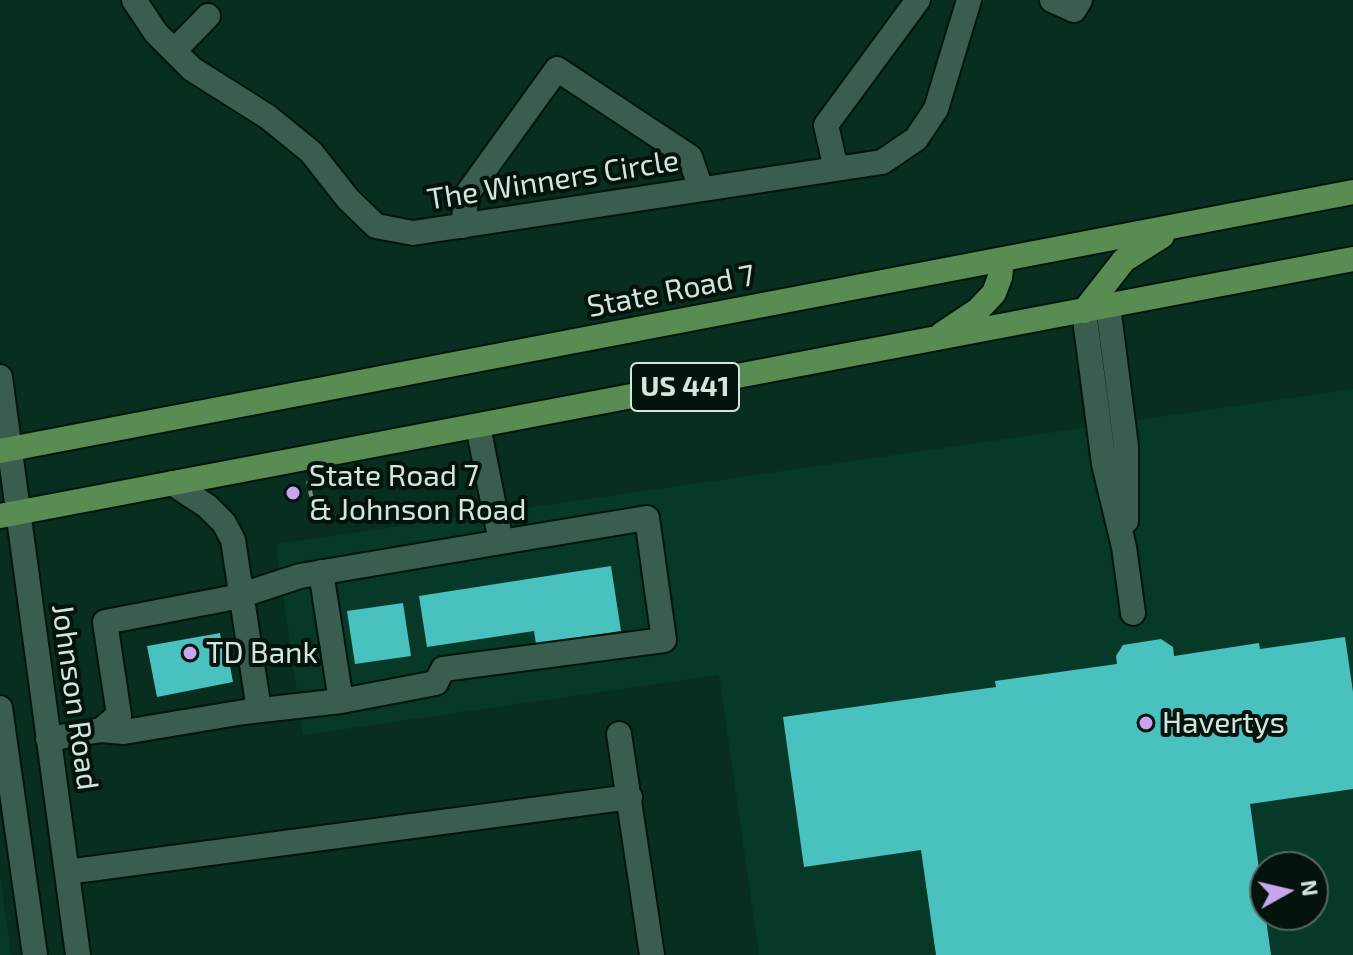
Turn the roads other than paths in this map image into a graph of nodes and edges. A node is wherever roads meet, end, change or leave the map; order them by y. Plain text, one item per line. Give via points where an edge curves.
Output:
1 (134, 0) edge
2 (918, 0) edge
3 (969, 0) edge
4 (1052, 0) edge
5 (1080, 0) edge
6 (208, 16) dead end
7 (174, 51) junction
8 (836, 169) junction
9 (701, 189) junction
10 (1353, 192) edge
11 (463, 226) junction
12 (1175, 228) junction
13 (1353, 259) edge
14 (1002, 261) junction
15 (1096, 308) junction
16 (934, 340) junction
17 (0, 377) edge
18 (478, 426) junction
19 (5, 450) edge
20 (172, 483) junction
21 (8, 515) edge
22 (501, 542) junction
23 (321, 572) junction
24 (243, 595) junction
25 (1133, 613) dead end
26 (341, 701) junction
27 (0, 708) edge
28 (259, 710) junction
29 (101, 730) junction
30 (619, 734) dead end
31 (48, 739) junction
32 (630, 797) junction
33 (6, 798) edge
34 (67, 872) junction
35 (35, 955) edge
36 (78, 955) edge
37 (652, 955) edge

1 - 7 street, The Winners Circle
2 - 8 street via 826,125
3 - 8 street, The Winners Circle via 936,109 916,139 882,162
4 - 5 street via 1074,10
6 - 7 street
7 - 11 street, The Winners Circle via 311,152 376,226 413,233
8 - 9 street, The Winners Circle
9 - 11 street, The Winners Circle
9 - 11 street via 690,157 557,69 467,194
10 - 12 main road, State Road 7 / US 441
12 - 14 main road, State Road 7 / US 441
12 - 15 main road via 1124,260
13 - 15 main road, US 441
14 - 16 main road via 994,293
14 - 19 main road, State Road 7 / US 441
15 - 16 main road, US 441
15 - 25 street via 1104,464
16 - 18 main road, US 441
17 - 19 street, Johnson Road
18 - 20 main road, US 441
18 - 22 street
19 - 21 street, Johnson Road
20 - 21 main road, US 441
20 - 24 street via 224,523 233,540
21 - 31 street, Johnson Road
22 - 23 street
22 - 26 street via 647,518 664,640 443,669 436,683
23 - 24 street
23 - 26 street
24 - 28 street
24 - 29 street via 105,622 119,715
26 - 28 street
27 - 33 street
28 - 29 street via 124,732
29 - 31 street
30 - 32 street
31 - 34 street, Johnson Road
32 - 34 street
32 - 37 street
33 - 35 street
34 - 36 street, Johnson Road

